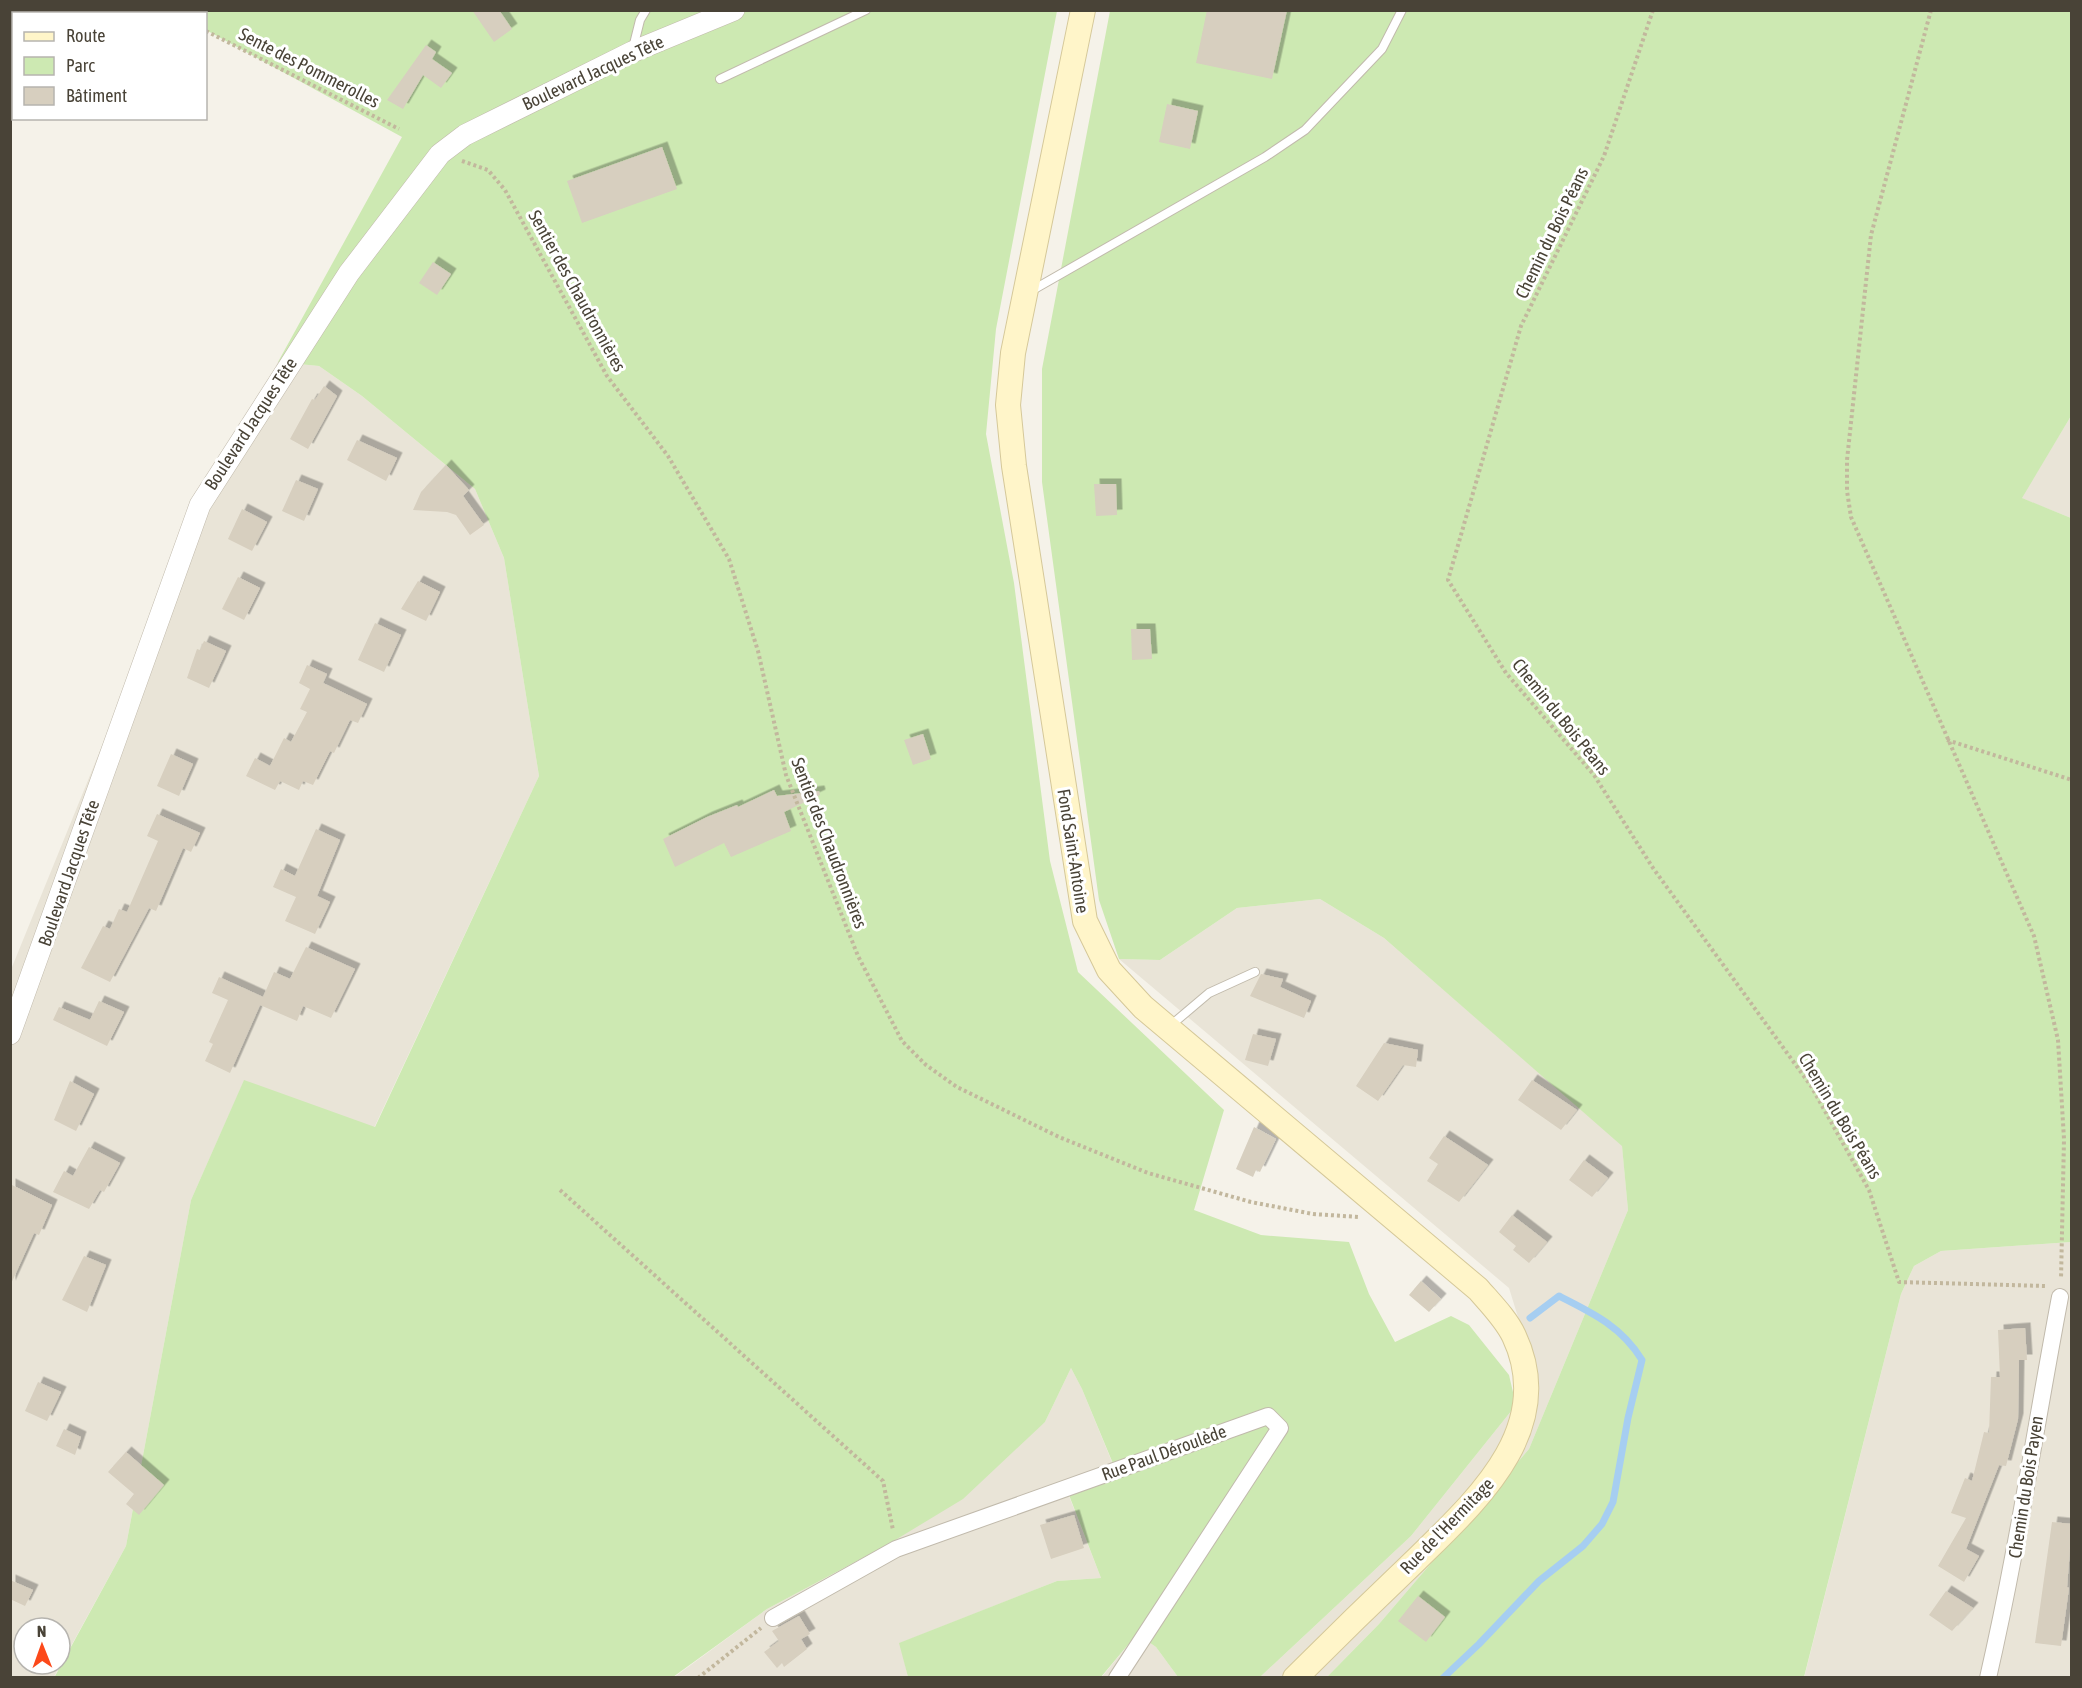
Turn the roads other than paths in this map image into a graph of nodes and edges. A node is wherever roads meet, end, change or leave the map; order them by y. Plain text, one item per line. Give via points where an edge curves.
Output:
1 (646, 10) edge
2 (734, 10) edge
3 (866, 10) edge
4 (1083, 10) edge
5 (1402, 10) edge
6 (632, 52) junction
7 (720, 79) dead end
8 (1025, 294) junction
9 (1255, 972) dead end
10 (13, 1022) edge
11 (1168, 1028) junction
12 (1390, 1213) joint
13 (2057, 1290) road end
14 (773, 1618) road end
15 (1117, 1677) edge
16 (1295, 1677) edge
17 (1988, 1677) edge

1 - 6 lane
2 - 6 street, Boulevard Jacques Tête
3 - 7 lane
4 - 8 main road, Fond Saint-Antoine
5 - 8 lane via 1382,49 1305,130 1265,157
6 - 10 street, Boulevard Jacques Tête via 465,135 440,154 349,273 200,505
8 - 11 main road, Fond Saint-Antoine via 1010,375 1010,431 1084,921 1118,982
9 - 11 lane via 1209,993
11 - 12 main road, Fond Saint-Antoine
12 - 16 main road, Rue de l'Hermitage via 1478,1289 1514,1336 1524,1379 1523,1415 1510,1454 1483,1492
13 - 17 street, Chemin du Bois Payen via 2011,1581
14 - 15 street, Rue Paul Déroulède via 896,1549 1268,1416 1280,1428

